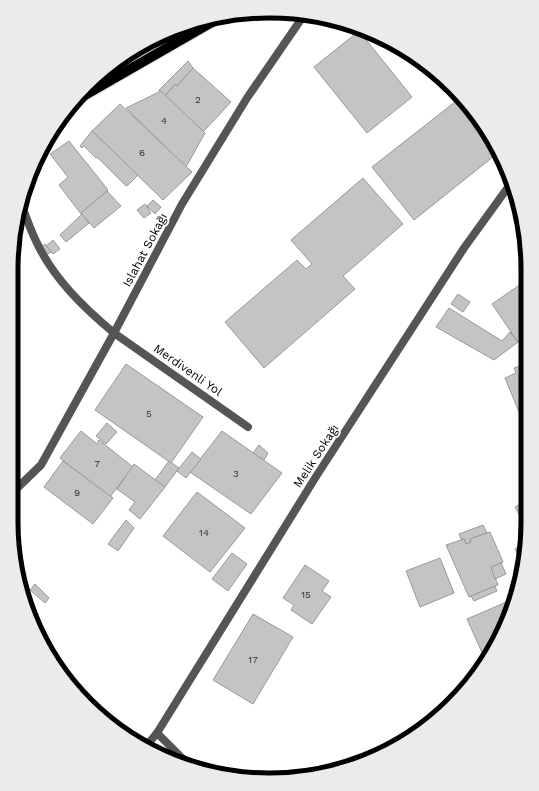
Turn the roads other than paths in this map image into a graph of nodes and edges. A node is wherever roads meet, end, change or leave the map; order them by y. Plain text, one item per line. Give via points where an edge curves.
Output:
1 (301, 20) edge
2 (203, 27) edge
3 (94, 90) edge
4 (508, 188) edge
5 (25, 213) edge
6 (114, 333) junction
7 (248, 427) dead end
8 (18, 487) edge
9 (157, 733) junction
10 (150, 742) edge
11 (179, 756) edge

1 - 6 street, Islahat Sokağı via 247,98 182,204
2 - 3 main road
4 - 9 street, Melik Sokağı via 464,248 318,475
5 - 6 street, Merdivenli Yol via 35,240 56,274 73,296
6 - 7 street, Merdivenli Yol
6 - 8 street, Islahat Sokağı via 41,465
9 - 10 street, Melik Sokağı
9 - 11 street

